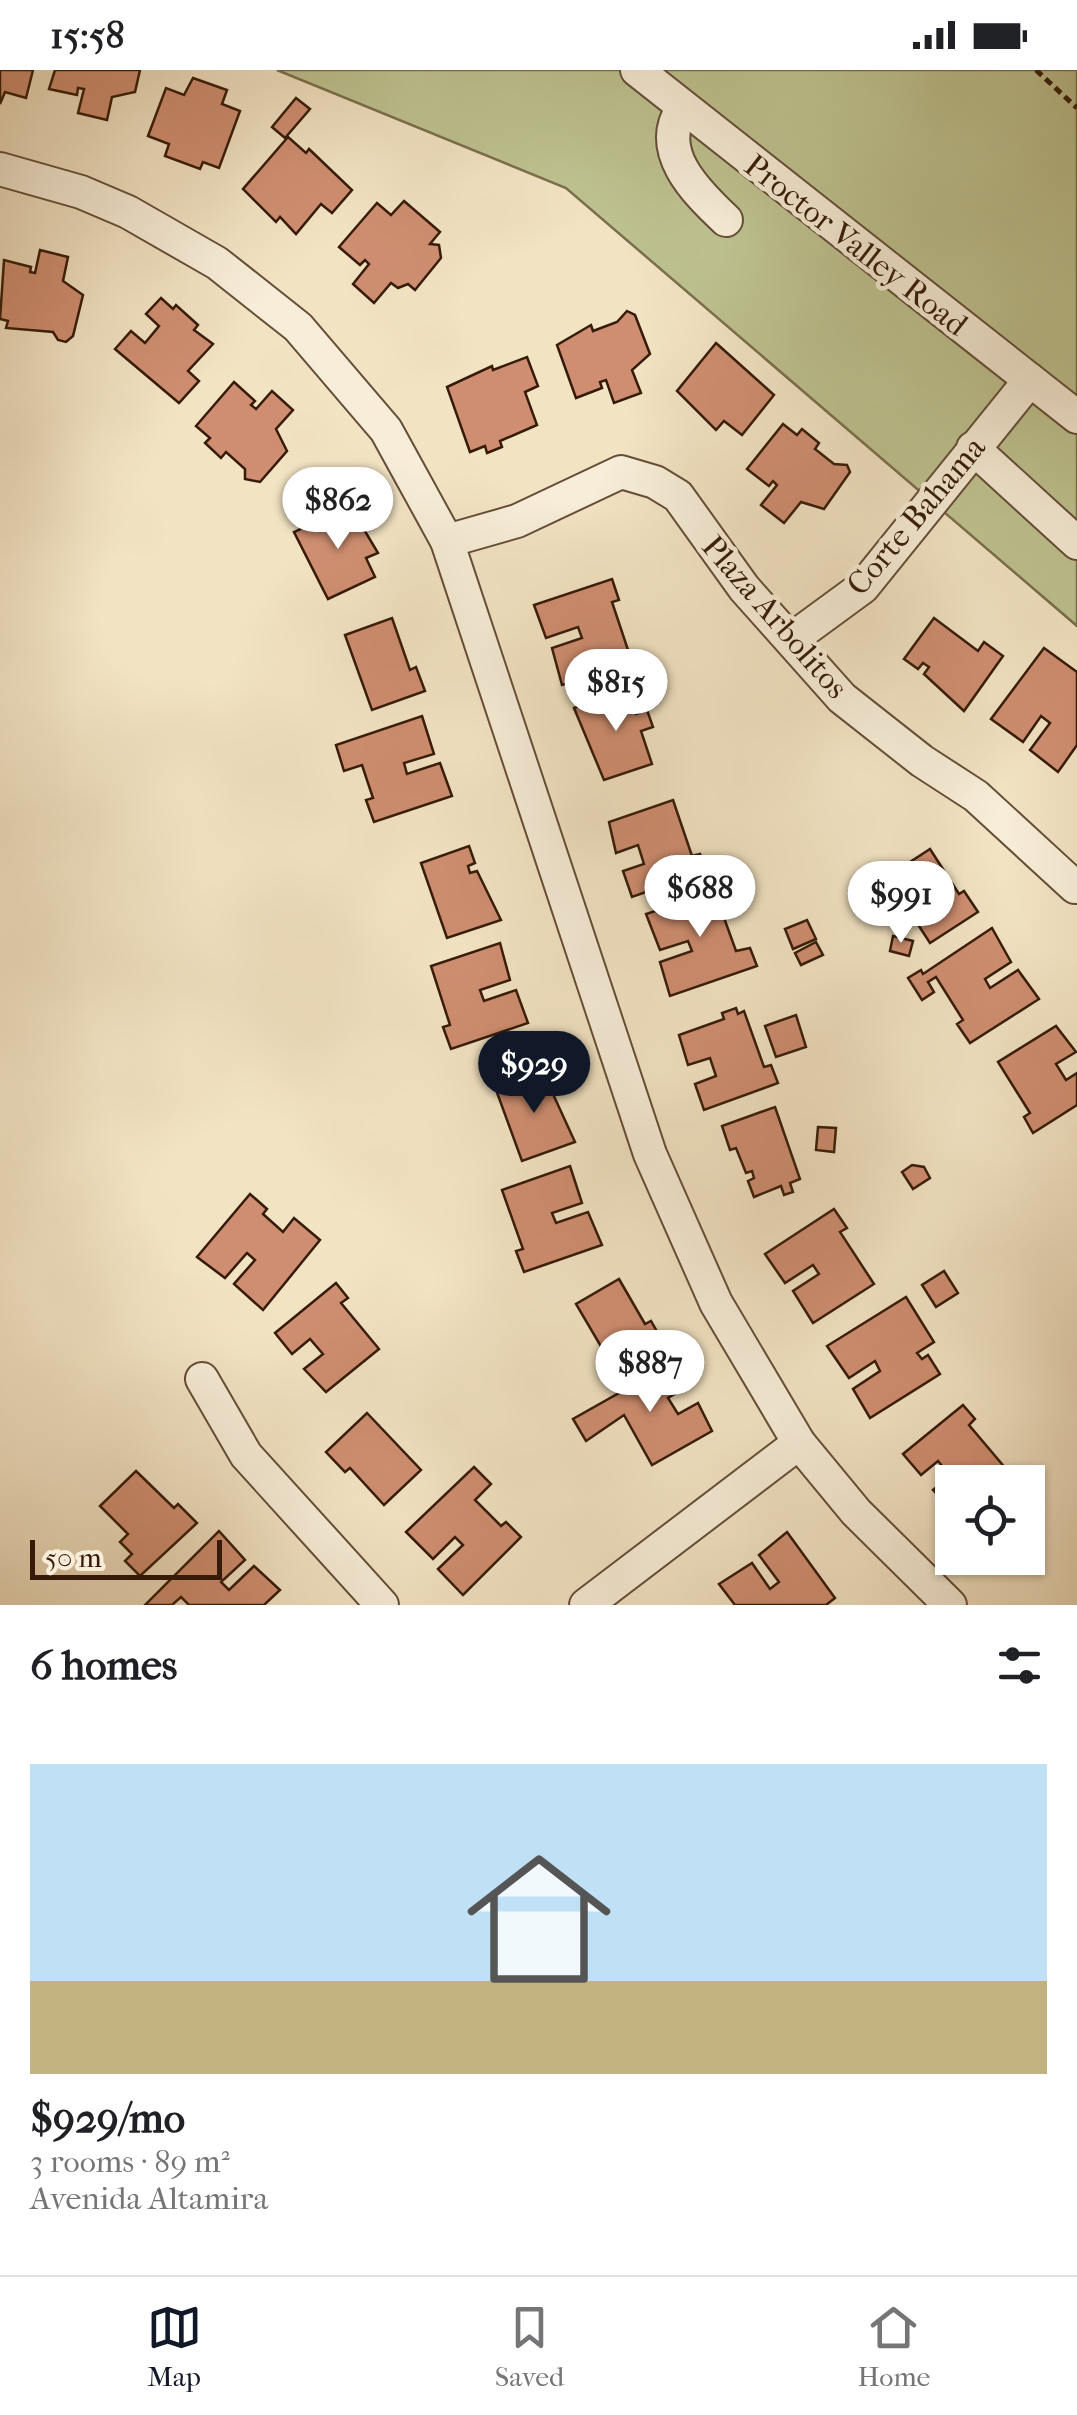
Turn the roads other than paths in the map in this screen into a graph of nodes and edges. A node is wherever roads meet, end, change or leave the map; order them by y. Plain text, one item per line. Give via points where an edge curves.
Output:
1 (637, 70) edge
2 (682, 108) junction
3 (0, 169) edge
4 (726, 220) dead end
5 (1030, 380) junction
6 (1077, 417) edge
7 (973, 448) junction
8 (447, 541) junction
9 (1077, 544) edge
10 (792, 640) junction
11 (1075, 888) edge
12 (202, 1379) dead end
13 (798, 1443) junction
14 (382, 1605) edge
15 (586, 1605) edge
16 (950, 1605) edge

1 - 2 street, Proctor Valley Road
2 - 4 street via 672,125 674,157
2 - 5 street, Proctor Valley Road
3 - 8 street via 128,212 259,293 361,396 409,466
5 - 6 street, Proctor Valley Road
5 - 7 street, Corte Bahama
7 - 9 street
7 - 10 street, Corte Bahama via 863,586
8 - 10 street, Plaza Arbolitos via 517,520 620,472 655,482 678,496 744,588
8 - 13 street via 650,1154 716,1303
10 - 11 street, Plaza Arbolitos via 842,698 976,796
12 - 14 street via 246,1454
13 - 15 street
13 - 16 street

